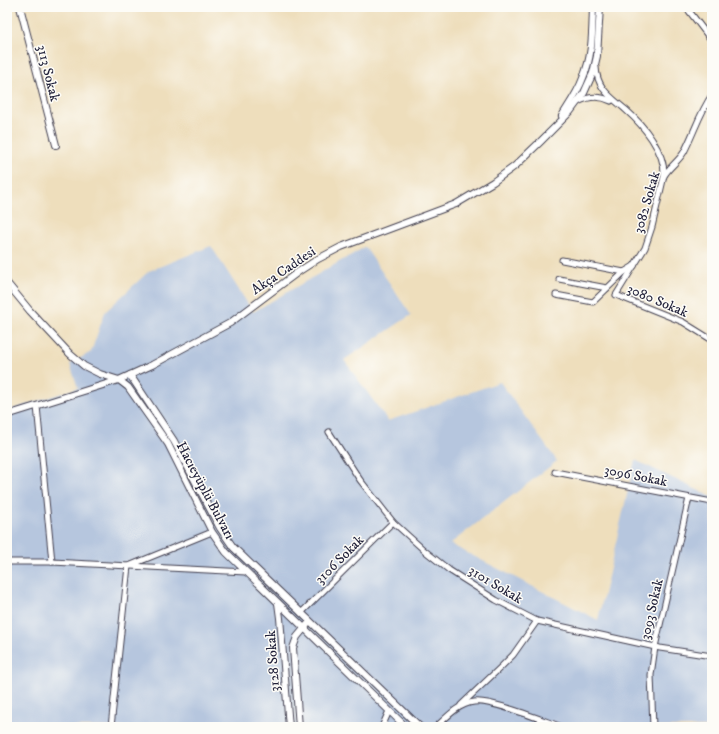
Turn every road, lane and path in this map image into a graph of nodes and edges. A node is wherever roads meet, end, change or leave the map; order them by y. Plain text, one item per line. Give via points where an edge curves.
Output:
1 (20, 7) edge
2 (593, 7) edge
3 (600, 7) edge
4 (686, 7) edge
5 (712, 41) edge
6 (596, 63) junction
7 (712, 95) edge
8 (578, 102) junction
9 (618, 104) junction
10 (559, 123) junction
11 (56, 145) dead end
12 (664, 176) junction
13 (562, 260) dead end
14 (635, 266) junction
15 (624, 272) junction
16 (559, 279) dead end
17 (7, 283) edge
18 (607, 288) junction
19 (556, 295) dead end
20 (616, 295) joint
21 (712, 340) edge
22 (130, 375) junction
23 (119, 380) junction
24 (37, 406) junction
25 (7, 415) edge
26 (329, 432) dead end
27 (174, 441) junction
28 (168, 444) junction
29 (555, 472) dead end
30 (689, 498) junction
31 (712, 502) edge
32 (393, 522) junction
33 (212, 532) junction
34 (7, 562) edge
35 (52, 562) junction
36 (128, 566) junction
37 (246, 572) junction
38 (284, 596) junction
39 (278, 603) junction
40 (301, 613) junction
41 (537, 621) junction
42 (310, 622) junction
43 (304, 628) junction
44 (654, 647) junction
45 (712, 656) edge
46 (459, 707) junction
47 (389, 711) junction
48 (111, 727) edge
49 (289, 727) edge
50 (299, 727) edge
51 (382, 727) edge
52 (406, 727) edge
53 (420, 727) edge
54 (436, 727) edge
55 (562, 727) edge
56 (653, 727) edge

1 - 11 street, 3113 Sokak
2 - 10 street, Akça Caddesi via 587,68
3 - 6 street, Akça Caddesi
4 - 5 street
6 - 8 street, Akça Caddesi
6 - 9 street via 598,81
7 - 12 street, 3082 Sokak via 683,153
8 - 9 street via 590,97 599,97
8 - 10 street, Akça Caddesi
9 - 12 street via 636,120 650,139 662,161
10 - 22 street, Akça Caddesi via 513,167 474,194 439,211 335,250 298,272 230,323
12 - 14 street, 3082 Sokak via 652,227
13 - 15 street
14 - 15 street
14 - 20 street, 3082 Sokak
15 - 18 street
16 - 18 street
17 - 23 street, Hacıeyüplü Bulvarı via 70,354 94,372
18 - 19 street via 593,302
20 - 21 street, 3080 Sokak via 683,322
22 - 23 street, Akça Caddesi
22 - 27 street, Hacıeyüplü Bulvarı
23 - 24 street, Akça Caddesi
23 - 28 street, Hacıeyüplü Bulvarı via 128,387
24 - 25 street, Akça Caddesi
24 - 35 street
26 - 32 street, 3101 Sokak via 360,480
27 - 28 street
27 - 38 street, Hacıeyüplü Bulvarı via 228,540
28 - 33 street, Hacıeyüplü Bulvarı
29 - 30 street, 3096 Sokak
30 - 31 street, 3096 Sokak
30 - 44 street, 3093 Sokak
32 - 40 street, 3106 Sokak
32 - 41 street, 3101 Sokak via 449,570 496,600
33 - 36 street
33 - 37 street, Hacıeyüplü Bulvarı via 226,552
34 - 35 street
35 - 36 street
36 - 37 street
36 - 48 street
37 - 39 street, Hacıeyüplü Bulvarı
38 - 39 street
38 - 40 street, Hacıeyüplü Bulvarı
39 - 43 street, Hacıeyüplü Bulvarı
39 - 49 street, 3128 Sokak
40 - 42 street, Hacıeyüplü Bulvarı
41 - 44 street, 3101 Sokak
41 - 46 street via 513,655
42 - 43 street, 3128 Sokak
42 - 53 street, Hacıeyüplü Bulvarı
43 - 47 street, Hacıeyüplü Bulvarı
43 - 50 street, 3128 Sokak via 293,648
44 - 45 street, 3101 Sokak
44 - 56 street, 3093 Sokak via 651,676
46 - 54 street
46 - 55 street via 474,702 492,704
47 - 51 street
47 - 52 street, Hacıeyüplü Bulvarı

